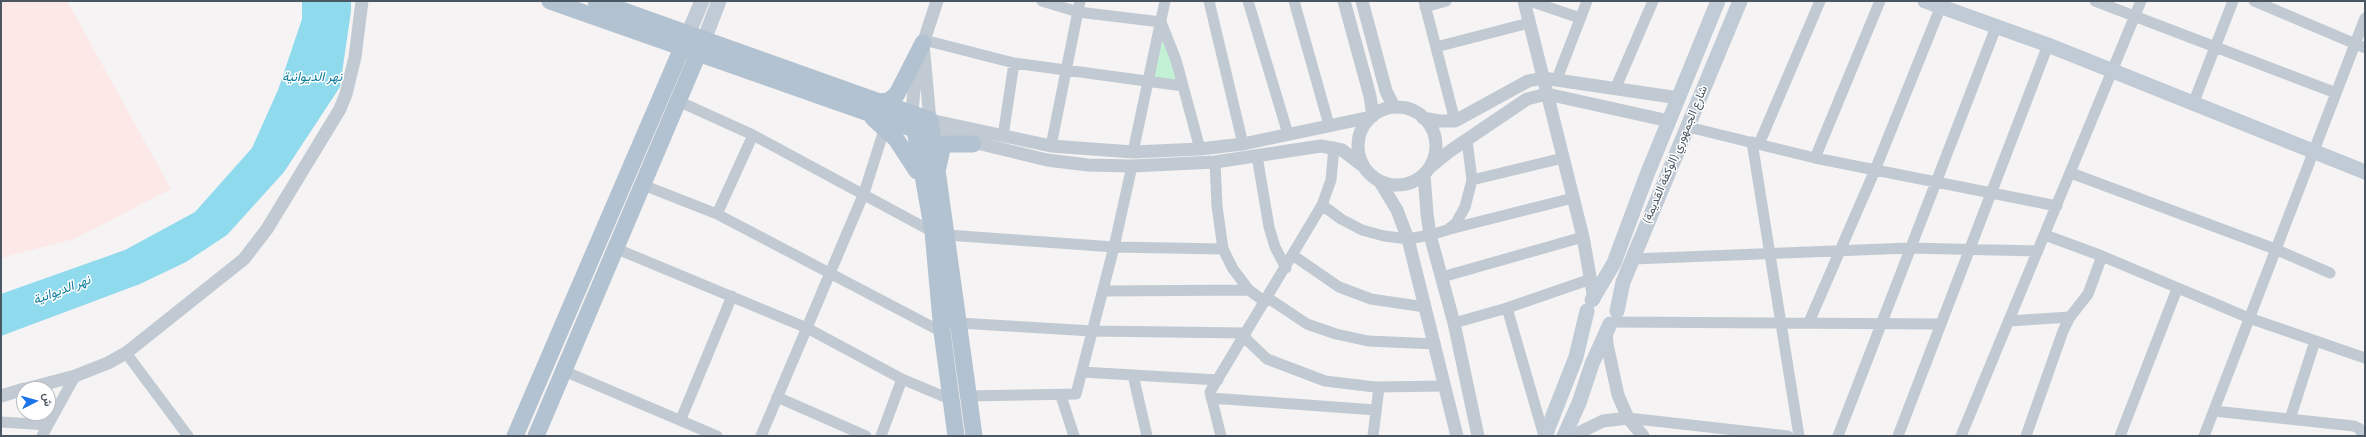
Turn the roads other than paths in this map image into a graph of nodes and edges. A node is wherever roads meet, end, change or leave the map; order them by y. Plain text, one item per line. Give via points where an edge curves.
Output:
1 (362, 1) edge
2 (550, 1) edge
3 (596, 1) edge
4 (702, 1) edge
5 (719, 1) edge
6 (937, 1) edge
7 (1042, 1) edge
8 (1080, 1) edge
9 (1166, 1) edge
10 (1209, 1) edge
11 (1248, 1) edge
12 (1294, 1) edge
13 (1344, 1) edge
14 (1362, 1) edge
15 (1446, 1) edge
16 (1524, 1) edge
17 (1530, 1) edge
18 (1587, 1) edge
19 (1653, 1) edge
20 (1718, 1) edge
21 (1740, 1) edge
22 (1820, 1) edge
23 (1880, 1) edge
24 (1925, 1) edge
25 (2095, 1) edge
26 (2141, 1) edge
27 (2233, 1) edge
28 (2254, 1) edge
29 (1424, 4) edge
30 (1942, 4) edge
31 (1078, 12) junction
32 (2134, 17) junction
33 (1580, 18) junction
34 (2365, 18) edge
35 (1161, 22) junction
36 (1529, 23) junction
37 (1996, 28) junction
38 (685, 41) junction
39 (923, 42) junction
40 (2048, 45) junction
41 (2360, 46) edge
42 (702, 47) junction
43 (1436, 47) junction
44 (2215, 48) junction
45 (1014, 63) junction
46 (1067, 71) junction
47 (2112, 71) junction
48 (1543, 78) junction
49 (1557, 79) junction
50 (1148, 82) junction
51 (1183, 86) junction
52 (1616, 87) junction
53 (1547, 94) junction
54 (2336, 94) junction
55 (1679, 98) junction
56 (678, 102) junction
57 (877, 102) junction
58 (2193, 104) junction
59 (1394, 107) junction
60 (1372, 116) junction
61 (1423, 118) junction
62 (913, 121) junction
63 (1455, 121) junction
64 (1669, 121) junction
65 (886, 123) junction
66 (1329, 125) junction
67 (931, 126) junction
68 (1688, 127) junction
69 (1288, 134) junction
70 (753, 135) junction
71 (1003, 136) junction
72 (1467, 140) junction
73 (1756, 143) junction
74 (973, 144) junction
75 (1243, 144) junction
76 (1051, 146) junction
77 (1334, 147) junction
78 (1200, 149) junction
79 (2312, 151) junction
80 (1133, 152) junction
81 (1257, 156) junction
82 (1563, 158) junction
83 (1815, 158) junction
84 (1215, 162) junction
85 (1132, 166) junction
86 (1363, 166) junction
87 (1875, 170) junction
88 (1427, 171) junction
89 (937, 172) junction
90 (2365, 172) edge
91 (2071, 173) junction
92 (1472, 180) junction
93 (1380, 182) junction
94 (1935, 182) junction
95 (643, 185) junction
96 (864, 193) junction
97 (926, 194) junction
98 (1991, 194) junction
99 (1573, 198) junction
100 (1322, 205) junction
101 (2057, 206) junction
102 (717, 214) junction
103 (1447, 230) junction
104 (940, 234) junction
105 (1430, 235) junction
106 (2045, 235) junction
107 (1583, 237) junction
108 (1408, 239) junction
109 (1114, 247) junction
110 (1909, 248) junction
111 (617, 249) junction
112 (1223, 249) junction
113 (1970, 249) junction
114 (2275, 249) junction
115 (1842, 250) junction
116 (2038, 251) junction
117 (1771, 252) junction
118 (1294, 256) junction
119 (2102, 256) junction
120 (1633, 259) junction
121 (1286, 268) junction
122 (2330, 273) dead end
123 (830, 274) junction
124 (1442, 277) junction
125 (1591, 278) junction
126 (2177, 289) junction
127 (1248, 290) junction
128 (1103, 291) junction
129 (732, 296) junction
130 (1267, 300) junction
131 (1592, 302) junction
132 (1425, 307) junction
133 (1507, 308) junction
134 (2070, 317) junction
135 (2249, 318) junction
136 (2009, 321) junction
137 (1809, 322) junction
138 (959, 323) junction
139 (1454, 323) junction
140 (1611, 323) junction
141 (1880, 323) junction
142 (1783, 324) junction
143 (1940, 324) junction
144 (807, 328) junction
145 (1092, 331) junction
146 (942, 332) junction
147 (1245, 335) junction
148 (2315, 341) junction
149 (1435, 344) junction
150 (126, 353) junction
151 (2365, 358) edge
152 (564, 371) junction
153 (1082, 372) junction
154 (1133, 375) junction
155 (75, 376) junction
156 (902, 379) junction
157 (1218, 380) junction
158 (56, 381) edge
159 (1445, 386) junction
160 (1379, 387) junction
161 (16, 392) edge
162 (1, 396) edge
163 (777, 396) junction
164 (968, 396) junction
165 (1062, 396) junction
166 (1211, 398) junction
167 (952, 400) junction
168 (1376, 410) junction
169 (2214, 410) junction
170 (1628, 418) junction
171 (2290, 419) junction
172 (681, 420) junction
173 (1, 422) edge
174 (48, 425) junction
175 (1742, 432) edge
176 (712, 435) edge
177 (42, 436) edge
178 (188, 436) edge
179 (515, 436) edge
180 (536, 436) edge
181 (761, 436) edge
182 (866, 436) edge
183 (881, 436) edge
184 (956, 436) edge
185 (974, 436) edge
186 (1074, 436) edge
187 (1147, 436) edge
188 (1221, 436) edge
189 (1373, 436) edge
190 (1457, 436) edge
191 (1478, 436) edge
192 (1545, 436) edge
193 (1564, 436) edge
194 (1572, 436) edge
195 (1643, 436) edge
196 (1788, 436) edge
197 (1799, 436) edge
198 (1838, 436) edge
199 (1898, 436) edge
200 (1961, 436) edge
201 (2026, 436) edge
202 (2120, 436) edge
203 (2204, 436) edge
204 (2363, 436) edge

1 - 150 street via 355,57 340,109 267,229 244,259
2 - 38 main road
3 - 38 main road
4 - 38 main road
5 - 42 main road
6 - 39 street
7 - 31 street
8 - 31 street
9 - 35 street
10 - 75 street
11 - 69 street
12 - 66 street
13 - 60 street via 1370,96
14 - 59 street via 1386,91
15 - 29 street
16 - 36 street
17 - 33 street
18 - 33 street
19 - 52 street
20 - 55 main road, شارع الجمهوري (الوكفة القديمة)
21 - 68 main road, شارع الجمهوري (الوكفة القديمة)
22 - 73 street
23 - 83 street
24 - 30 main road
25 - 32 street
26 - 32 street
27 - 44 street
28 - 41 street
29 - 43 street
30 - 37 main road
30 - 87 street
31 - 35 street
31 - 46 street
32 - 44 street
32 - 47 street
33 - 49 street
34 - 41 street
35 - 50 street
35 - 51 street
36 - 43 street
36 - 48 street
37 - 40 main road
37 - 94 street
38 - 42 main road
38 - 179 main road
39 - 45 street
39 - 57 main road via 897,94 889,101
39 - 62 street via 914,81
39 - 67 street
40 - 47 main road
40 - 98 street
41 - 54 street
42 - 56 main road
42 - 57 main road
42 - 65 main road
43 - 63 street
44 - 54 street
44 - 58 street
45 - 46 street
45 - 71 street
46 - 50 street
46 - 76 street
47 - 58 main road
47 - 91 street
48 - 49 street
48 - 53 street
48 - 63 street via 1528,81
49 - 52 street
50 - 51 street
50 - 80 street
51 - 78 street
52 - 55 street
53 - 64 street
53 - 72 street via 1527,99
53 - 82 street
54 - 79 street
55 - 64 main road, شارع الجمهوري (الوكفة القديمة)
56 - 70 street
56 - 95 main road
57 - 62 main road
58 - 79 main road
59 - 60 street
59 - 61 street via 1410,109
60 - 66 street
60 - 86 street via 1362,128 1358,143
61 - 63 street
61 - 88 street via 1433,130 1436,146
62 - 65 main road
62 - 67 main road
62 - 97 main road
64 - 131 main road, شارع الجمهوري (الوكفة القديمة) via 1614,263
65 - 96 street
65 - 97 main road via 914,165
66 - 69 street
67 - 71 street
67 - 74 street
67 - 89 main road
68 - 73 street
68 - 120 main road, شارع الجمهوري (الوكفة القديمة)
69 - 75 street
70 - 96 street
70 - 102 street
71 - 76 street
72 - 88 street
72 - 92 street
73 - 83 street
73 - 117 street
74 - 85 street via 1047,160
74 - 89 main road via 948,144 940,153
75 - 78 street
76 - 80 street
77 - 81 street via 1296,149
77 - 86 street via 1353,157
77 - 100 street via 1331,180
78 - 80 street
79 - 90 main road
79 - 114 street
81 - 84 street
81 - 121 street via 1269,227 1275,247
82 - 92 street
82 - 99 street
83 - 87 street
84 - 85 street
84 - 112 street via 1217,206
85 - 109 street
86 - 93 street
87 - 94 street
87 - 115 street
88 - 93 street via 1404,185
88 - 105 street via 1427,214
89 - 104 main road
91 - 101 street
91 - 114 street
92 - 103 street via 1465,207 1456,223
93 - 108 street via 1397,210
94 - 98 street
94 - 110 street
95 - 102 street
95 - 111 main road
96 - 104 street
96 - 123 street
97 - 104 main road
98 - 101 street
98 - 113 street
99 - 103 street
99 - 107 street
100 - 108 street via 1362,230
100 - 118 street
101 - 106 street
102 - 123 street
103 - 105 street
104 - 109 street
104 - 138 main road
104 - 146 main road
105 - 108 street
105 - 124 street
106 - 116 street
106 - 119 street
107 - 124 street
107 - 125 street
108 - 132 street
109 - 112 street
109 - 128 street
110 - 113 street
110 - 115 street
110 - 141 street
111 - 129 street
111 - 152 main road
112 - 127 street
113 - 116 street
113 - 143 street
114 - 122 street
114 - 135 street
115 - 117 street
115 - 137 street
116 - 136 street
117 - 120 street
117 - 142 street
118 - 121 street
118 - 132 street via 1339,287 1371,298
119 - 126 street
119 - 134 street via 2088,294
120 - 140 main road, شارع الجمهوري (الوكفة القديمة)
121 - 130 street
123 - 144 street
123 - 146 street
124 - 139 street
125 - 131 street
125 - 133 street
126 - 135 street
126 - 202 street
127 - 128 street
127 - 130 street
128 - 145 street
129 - 144 street
129 - 172 street
130 - 147 street
130 - 149 street via 1307,324 1336,334 1368,341
131 - 140 main road via 1591,322 1596,326
131 - 140 main road via 1602,296 1608,297 1616,305
131 - 192 main road, شارع الجمهوري (الوكفة القديمة) via 1576,357
132 - 149 street
133 - 139 street
133 - 192 street
134 - 136 street
134 - 201 street
135 - 148 street
135 - 169 street
136 - 200 street
137 - 141 street
137 - 142 street
138 - 145 street
138 - 164 main road
139 - 191 street
140 - 142 street
140 - 170 street via 1618,395
140 - 193 main road, شارع الجمهوري (الوكفة القديمة)
141 - 143 street
141 - 198 street
142 - 197 street
143 - 199 street
144 - 156 street
144 - 163 street
145 - 147 street
145 - 153 street
146 - 167 main road
147 - 157 street
147 - 160 street via 1267,359 1318,378
148 - 151 street
148 - 171 street
149 - 159 street
150 - 155 street
150 - 178 street
152 - 172 street
152 - 180 main road
153 - 154 street
153 - 165 street via 1076,394
154 - 157 street
154 - 187 street
155 - 158 street
155 - 174 street
156 - 167 street
156 - 183 street
157 - 166 street via 1210,392
159 - 160 street
159 - 190 street
160 - 168 street
161 - 162 street
163 - 181 street
163 - 182 street
164 - 165 street
164 - 185 main road
165 - 186 street
166 - 168 street
166 - 188 street
167 - 184 main road
168 - 189 street
169 - 171 street
169 - 203 street
170 - 175 street
170 - 194 street via 1603,421
170 - 195 street
171 - 204 street via 2354,426
172 - 176 street
173 - 174 street
174 - 177 street
175 - 196 street

